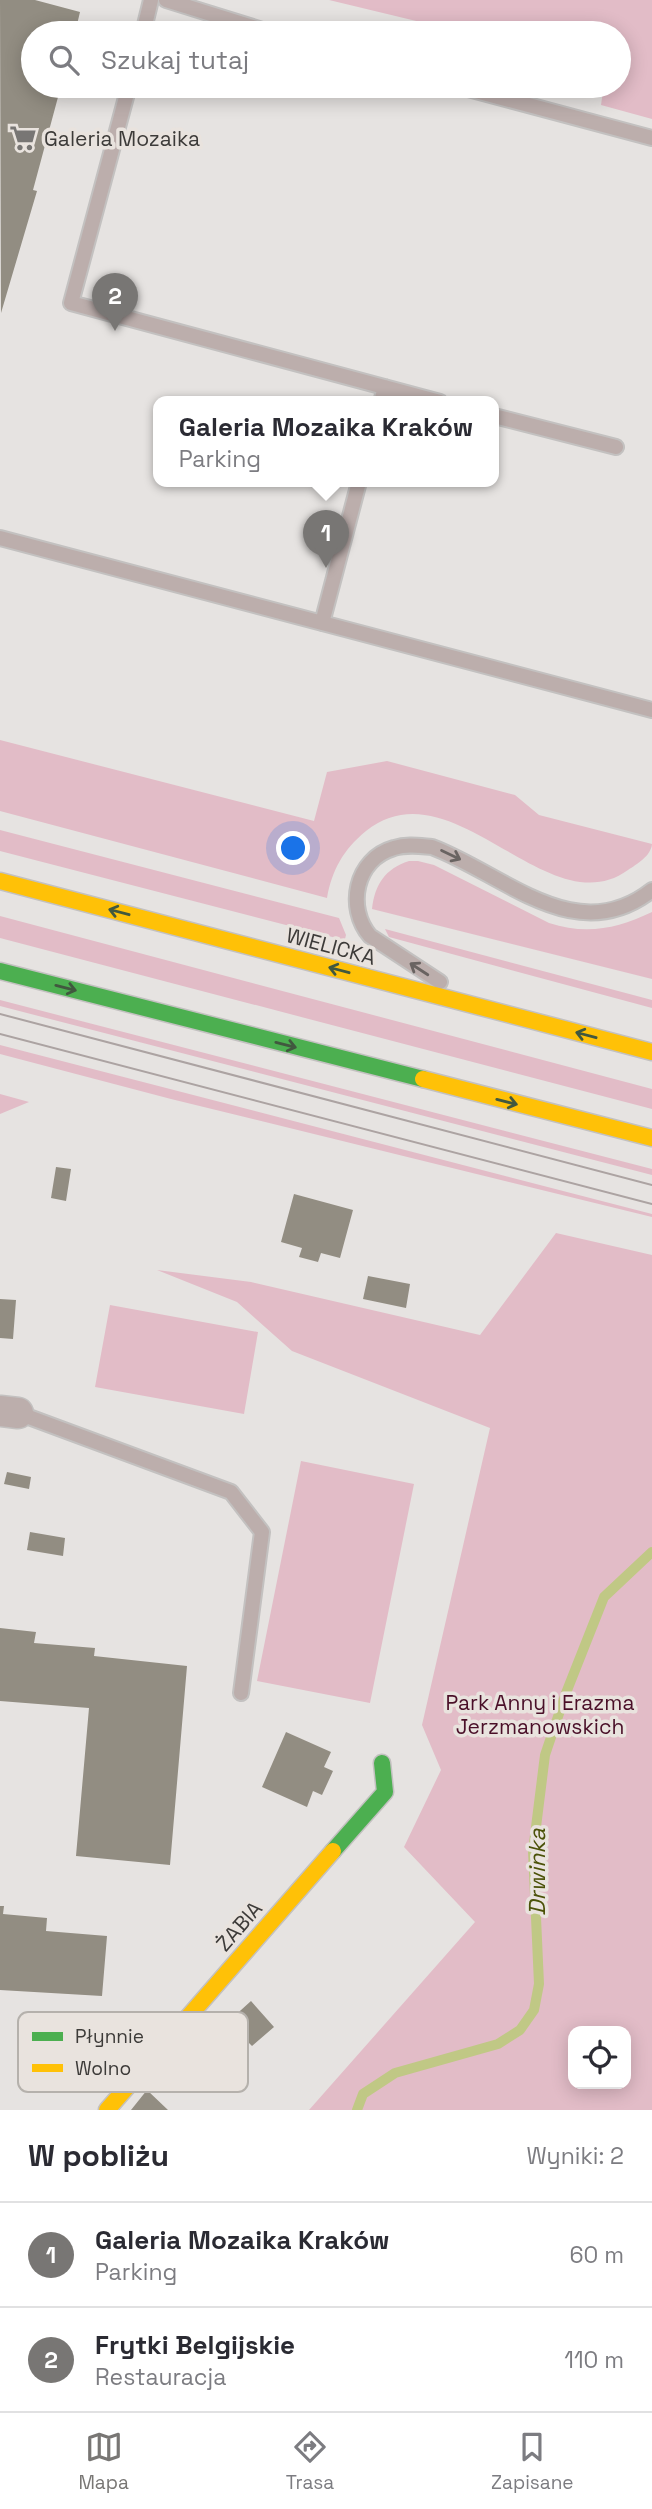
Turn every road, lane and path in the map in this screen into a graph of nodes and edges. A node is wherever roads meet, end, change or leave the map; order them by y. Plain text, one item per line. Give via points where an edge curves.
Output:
1 (151, 0) edge
2 (166, 0) edge
3 (146, 21) edge
4 (233, 21) edge
5 (126, 98) edge
6 (502, 98) edge
7 (652, 138) edge
8 (383, 395) edge
9 (499, 417) edge
10 (616, 447) dead end
11 (358, 487) edge
12 (0, 538) edge
13 (322, 623) junction
14 (652, 710) edge
15 (0, 881) edge
16 (652, 890) edge
17 (0, 971) edge
18 (476, 1006) junction
19 (652, 1052) edge
20 (652, 1138) edge
21 (9, 1412) edge
22 (242, 1693) dead end
23 (382, 1763) dead end
24 (193, 2012) edge
25 (123, 2092) edge
26 (107, 2110) edge

1 - 3 lane
2 - 4 lane
5 - 8 lane via 71,303
6 - 7 lane
9 - 10 lane
11 - 13 lane
12 - 13 lane
13 - 14 lane
18 -> 15 main road, WIELICKA
18 -> 16 lane via 363,928 357,915 357,883 365,867 382,854 412,845 432,847 558,909 584,914 616,909
17 -> 20 main road
19 -> 18 main road, WIELICKA
21 - 22 lane via 231,1492 262,1532
23 - 24 main road, ŻABIA via 385,1792
25 - 26 main road, ŻABIA

